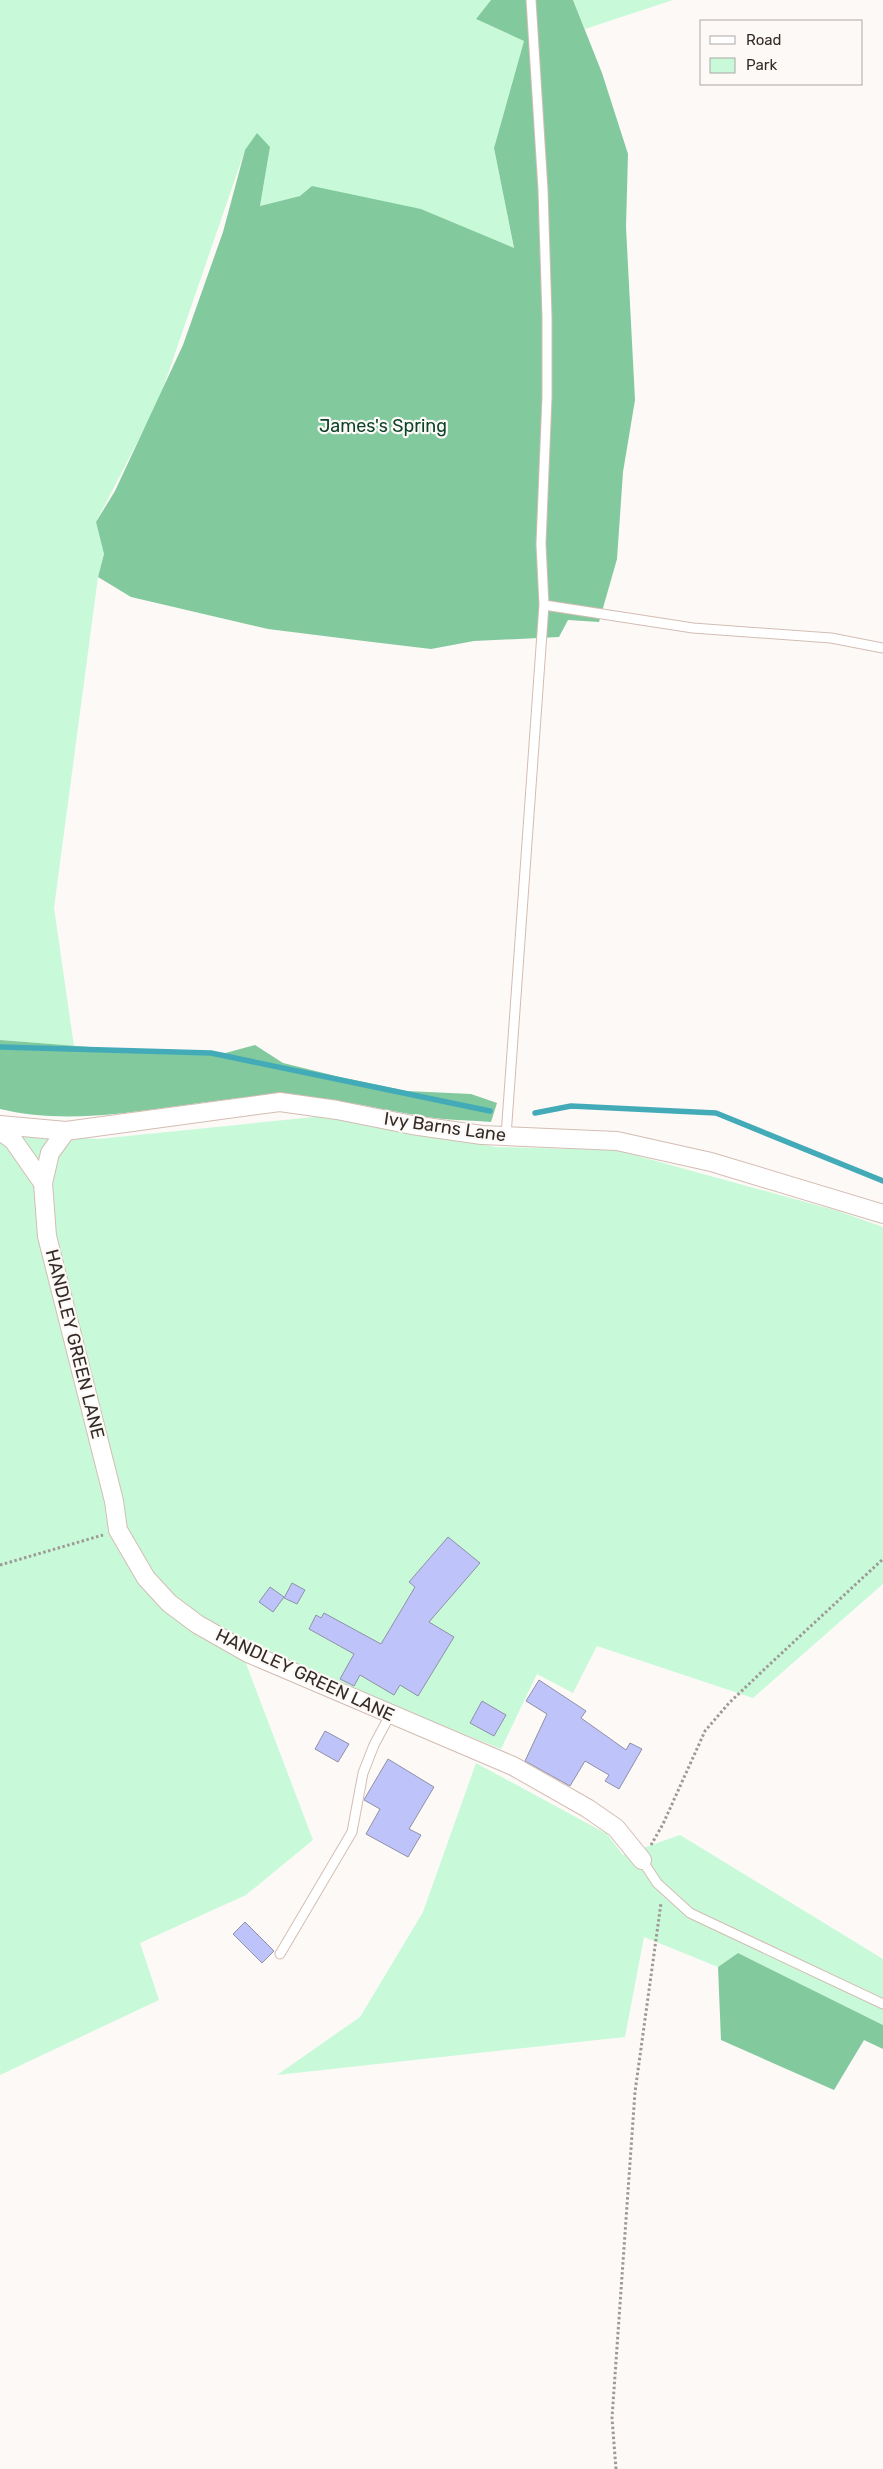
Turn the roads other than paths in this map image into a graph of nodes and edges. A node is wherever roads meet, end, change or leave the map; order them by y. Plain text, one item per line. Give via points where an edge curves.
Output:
1 (531, 0) edge
2 (544, 605) junction
3 (883, 648) edge
4 (0, 1125) edge
5 (0, 1131) edge
6 (66, 1131) junction
7 (506, 1136) junction
8 (43, 1183) junction
9 (883, 1214) edge
10 (390, 1715) junction
11 (642, 1860) joint
12 (280, 1954) dead end
13 (883, 2004) edge

1 - 2 lane via 543,190 546,318 547,397 541,544
2 - 3 lane via 693,628 832,638
2 - 7 lane
4 - 6 street, Ivy Barns Lane
5 - 8 street via 13,1140
6 - 7 street, Ivy Barns Lane via 280,1102 412,1125
6 - 8 street, HANDLEY GREEN LANE via 50,1153
7 - 9 street, Ivy Barns Lane via 617,1142 711,1162
8 - 10 street, HANDLEY GREEN LANE via 47,1236 114,1501 118,1530 146,1578 169,1603 197,1624 248,1653
10 - 11 street, HANDLEY GREEN LANE via 513,1766 587,1808 616,1828
10 - 12 lane via 363,1773 352,1832
11 - 13 lane via 657,1883 690,1913

